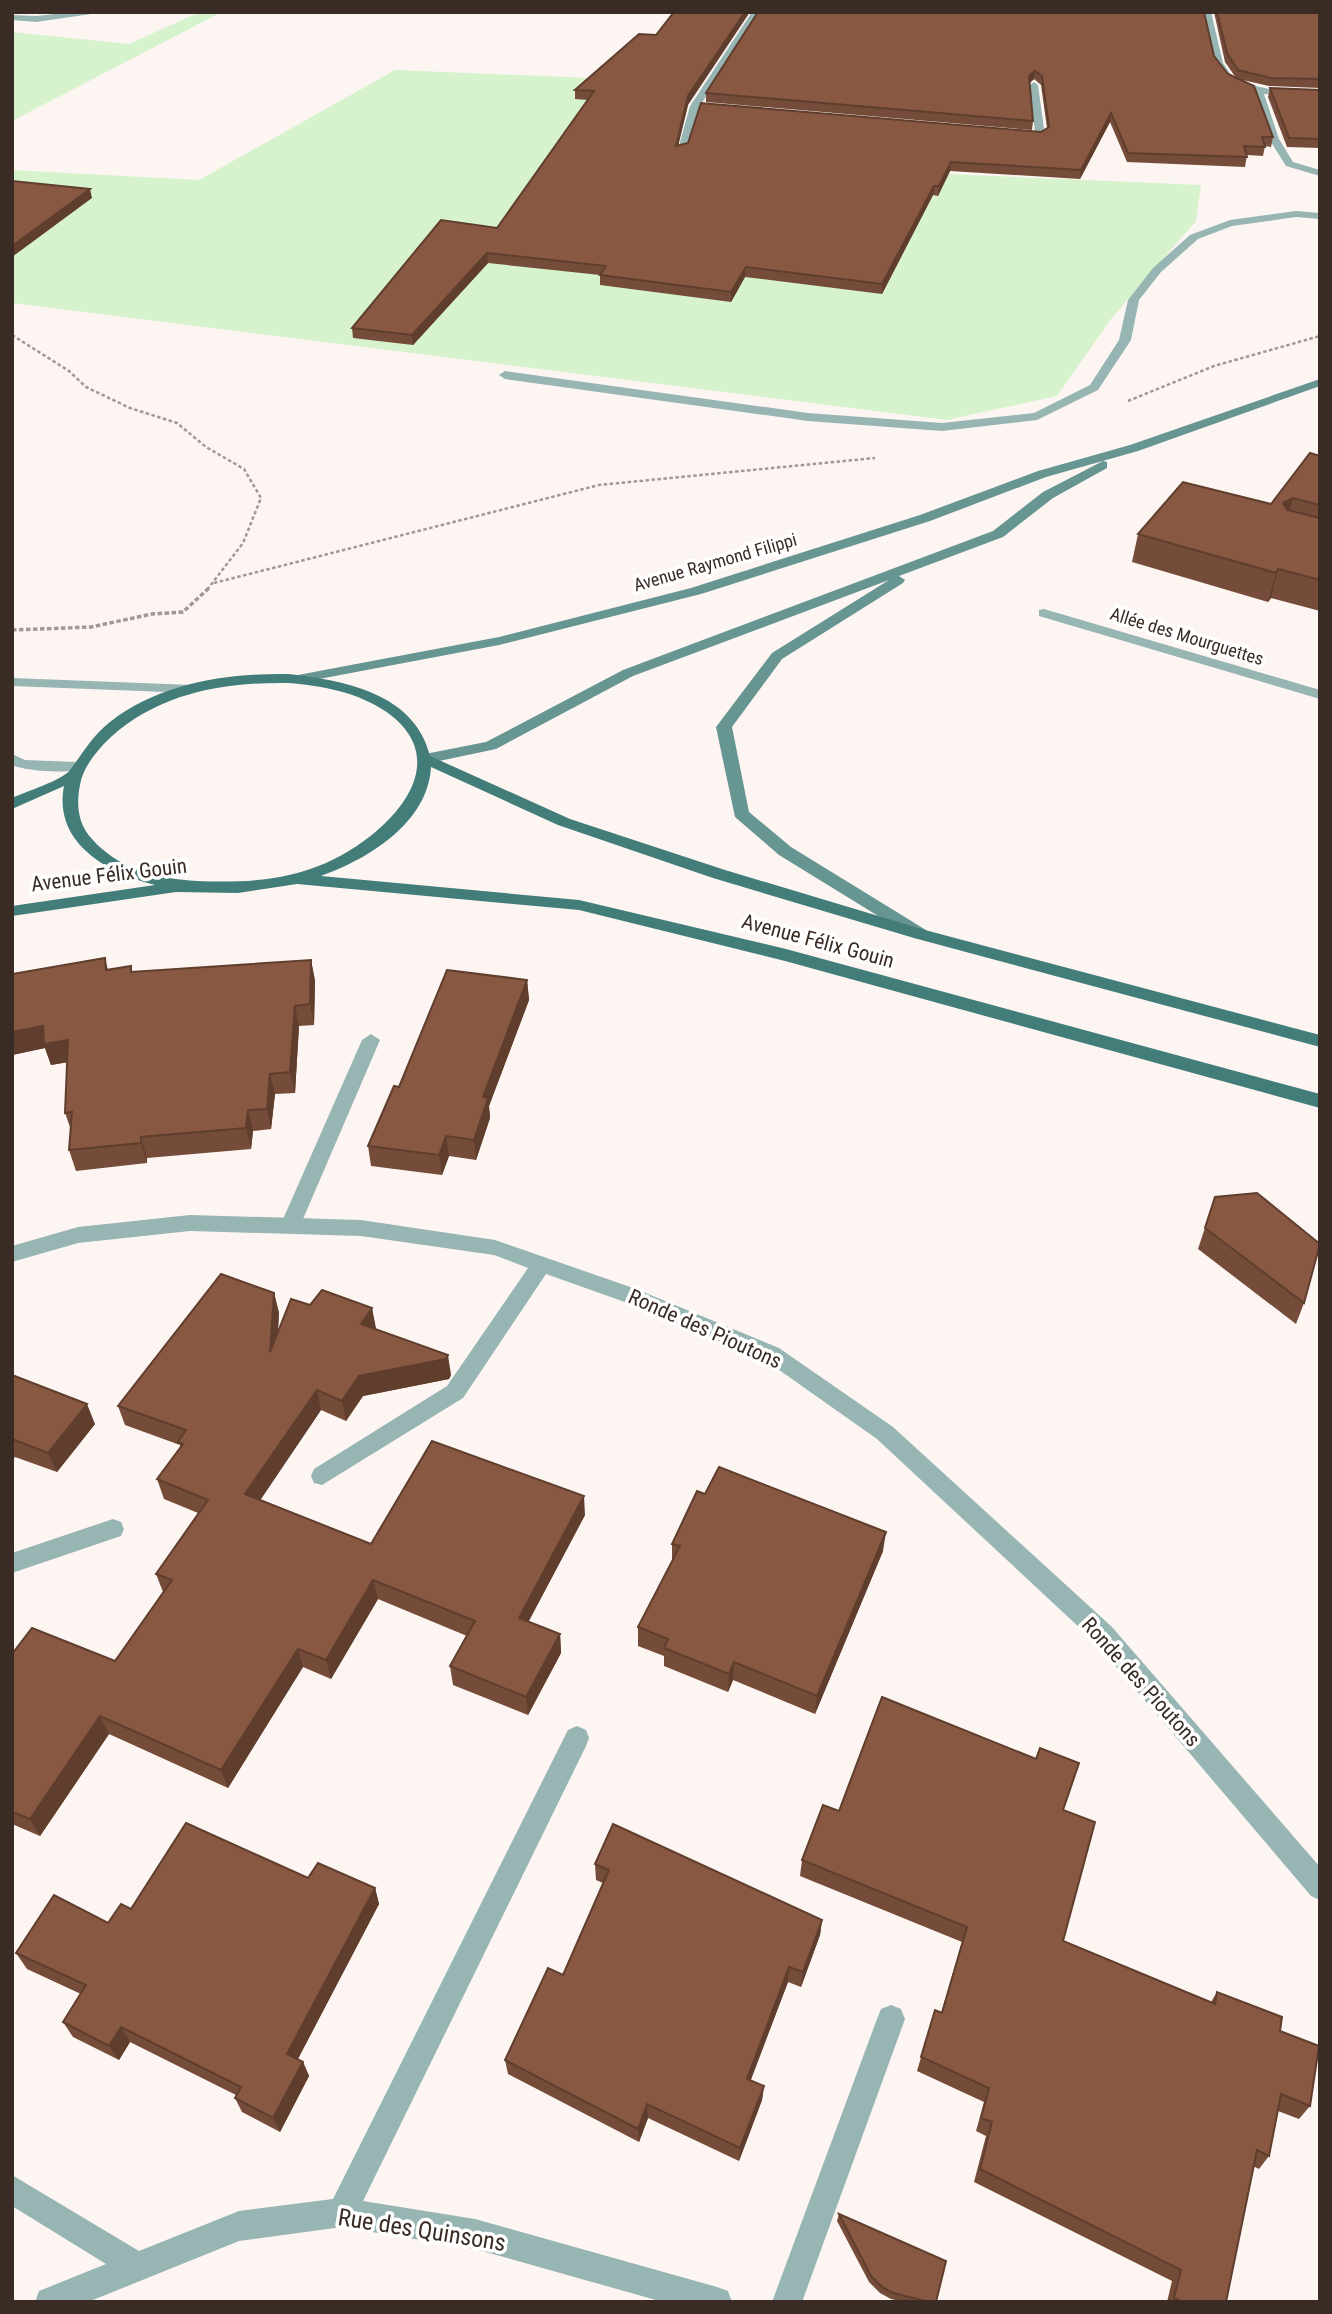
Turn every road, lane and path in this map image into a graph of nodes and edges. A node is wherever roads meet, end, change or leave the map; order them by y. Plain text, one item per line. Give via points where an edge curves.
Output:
1 (102, 12) edge
2 (756, 12) edge
3 (1207, 12) edge
4 (12, 17) edge
5 (1034, 85) edge
6 (1258, 90) junction
7 (1320, 93) edge
8 (695, 106) junction
9 (709, 107) edge
10 (1012, 134) edge
11 (680, 151) edge
12 (1320, 173) edge
13 (1320, 216) edge
14 (12, 335) edge
15 (1320, 336) edge
16 (505, 375) dead end
17 (1320, 382) edge
18 (1126, 401) dead end
19 (1134, 448) junction
20 (883, 457) dead end
21 (925, 563) junction
22 (214, 583) junction
23 (1044, 613) dead end
24 (12, 630) edge
25 (298, 679) junction
26 (12, 681) edge
27 (192, 689) junction
28 (1320, 695) edge
29 (12, 759) edge
30 (425, 759) junction
31 (74, 772) junction
32 (12, 804) edge
33 (294, 879) junction
34 (184, 886) junction
35 (12, 911) edge
36 (920, 934) junction
37 (371, 1040) dead end
38 (1320, 1041) edge
39 (1320, 1101) edge
40 (290, 1226) junction
41 (12, 1254) edge
42 (542, 1264) junction
43 (322, 1476) dead end
44 (113, 1529) dead end
45 (12, 1563) edge
46 (577, 1738) dead end
47 (1320, 1886) edge
48 (891, 2019) dead end
49 (12, 2189) edge
50 (342, 2212) junction
51 (136, 2266) junction
52 (50, 2302) edge
53 (718, 2302) edge
54 (787, 2302) edge

1 - 4 street
2 - 8 street
3 - 6 street via 1224,75 1236,85
5 - 10 street via 1040,136
6 - 7 street
6 - 12 street via 1274,139 1289,164
8 - 9 street
8 - 11 street
13 - 16 street via 1296,214 1230,223 1194,237 1157,270 1134,300 1125,340 1094,387 1037,416 942,427 808,417
14 - 22 path via 86,387 177,423 205,447 244,469 261,498 243,543
15 - 18 path via 1214,366
17 - 19 main road, Avenue Raymond Filippi
19 - 21 main road, Avenue Raymond Filippi via 1048,495 998,534
19 - 25 main road, Avenue Raymond Filippi via 1042,474 925,518 695,591 499,640
20 - 22 path via 599,485
21 - 30 main road, Avenue Raymond Filippi via 628,673 491,746
21 - 36 main road, Avenue Raymond Filippi via 778,656 724,727 741,814 785,851
22 - 24 path via 183,612 91,627
23 - 28 street, Allée des Mourguettes
25 - 27 main road via 244,679
25 - 30 main road via 351,689 376,700 398,714 416,735
26 - 27 street
27 - 31 main road via 139,709 103,733
29 - 31 street
30 - 33 main road, Avenue Félix Gouin via 419,794 395,828 353,857
30 - 36 main road, Avenue Félix Gouin via 564,822
31 - 32 main road
31 - 34 main road via 68,808 83,841 108,862 142,877
33 - 34 main road, Avenue Félix Gouin via 239,888
33 - 39 main road, Avenue Félix Gouin via 579,905 786,955
34 - 35 main road, Avenue Félix Gouin
36 - 38 main road, Avenue Félix Gouin
37 - 40 street
40 - 41 street, Ronde des Pioutons via 190,1223 78,1235
40 - 42 street, Ronde des Pioutons via 361,1228 495,1248
42 - 43 street via 455,1392
42 - 47 street, Ronde des Pioutons via 772,1354 885,1433 1104,1635
44 - 45 street
46 - 50 street
48 - 54 street
49 - 51 street
50 - 51 street, Rue des Quinsons via 239,2226
50 - 53 street, Rue des Quinsons via 475,2234
51 - 52 street, Rue des Quinsons

